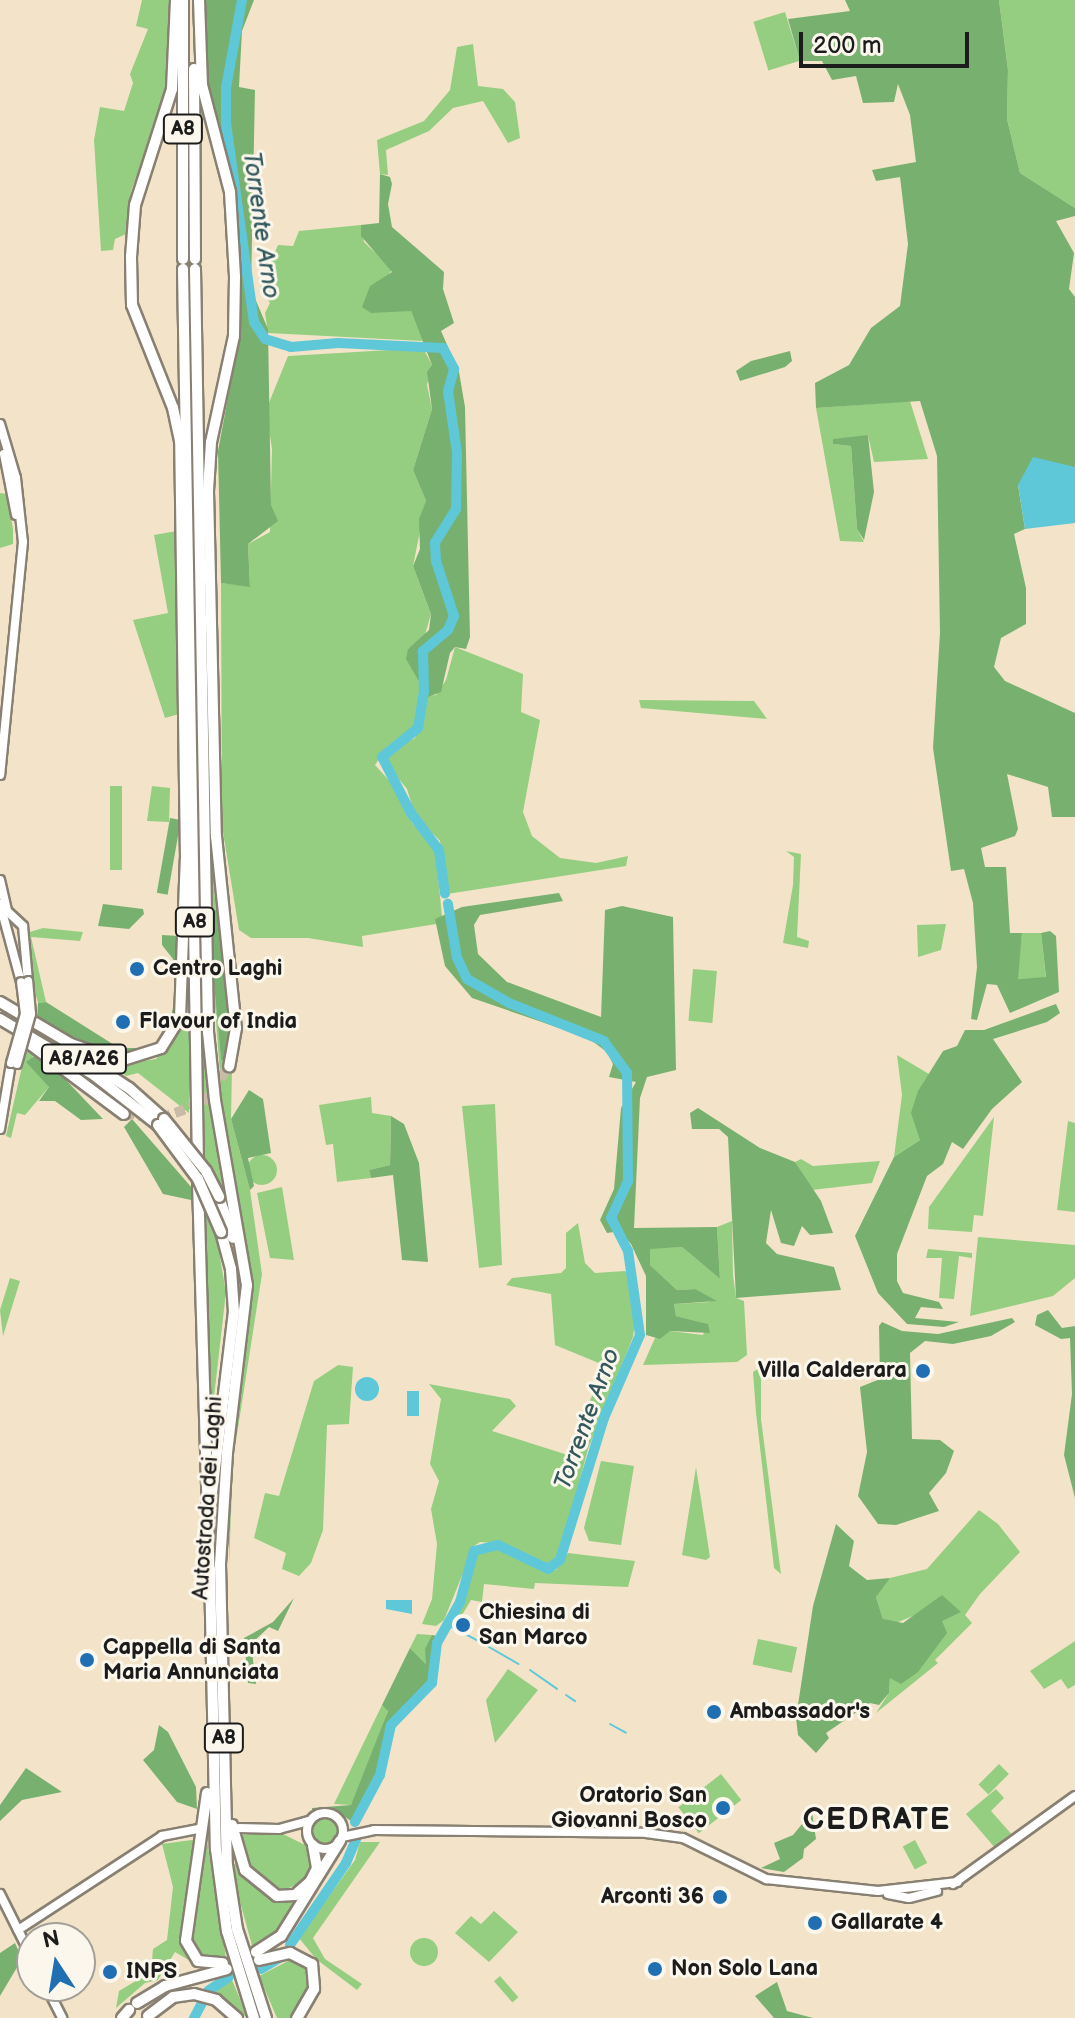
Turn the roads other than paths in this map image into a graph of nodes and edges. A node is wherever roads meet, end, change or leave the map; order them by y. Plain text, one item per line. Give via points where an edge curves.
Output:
1 (176, 0) edge
2 (183, 0) edge
3 (196, 0) edge
4 (189, 264) junction
5 (0, 424) edge
6 (0, 440) edge
7 (21, 556) junction
8 (0, 775) edge
9 (0, 880) edge
10 (1, 893) edge
11 (0, 904) edge
12 (13, 930) junction
13 (0, 1004) edge
14 (0, 1019) edge
15 (229, 1066) tunnel mouth
16 (124, 1114) tunnel mouth
17 (161, 1122) junction
18 (0, 1129) edge
19 (244, 1312) junction
20 (210, 1575) junction
21 (222, 1658) junction
22 (212, 1767) junction
23 (1075, 1796) edge
24 (310, 1821) junction
25 (342, 1825) junction
26 (239, 1828) dead end
27 (197, 1829) dead end
28 (279, 1829) junction
29 (374, 1830) junction
30 (341, 1839) junction
31 (310, 1842) junction
32 (0, 1894) edge
33 (30, 1922) edge
34 (16, 1926) edge
35 (129, 2010) edge
36 (148, 2016) edge
37 (237, 2018) edge
38 (254, 2018) edge
39 (266, 2018) edge
40 (297, 2018) edge

1 - 13 highway via 172,89 135,205 131,257 132,305 173,408 180,441 186,858 180,1018 161,1048 120,1061 71,1044
2 - 4 highway, A8
3 - 4 highway, A8
3 - 15 highway via 203,97 230,192 235,277 234,336 211,442 208,491 216,836 236,1028
4 - 19 highway, A8 via 208,1032 245,1264
4 - 20 highway, A8 via 196,1113
5 - 7 main road via 20,501
6 - 7 main road
7 - 8 main road
9 - 10 main road
10 - 12 main road
11 - 12 main road
12 - 18 main road, bridge via 31,1014
13 - 17 highway, A8/A26 via 129,1088
14 - 16 highway
14 - 17 highway
17 - 19 highway, bridge via 206,1171 219,1197 231,1227
17 - 20 highway, bridge via 198,1179 231,1269 234,1312 212,1489
19 - 21 highway, Autostrada dei Laghi / A8 via 227,1453
20 - 22 highway, Autostrada dei Laghi / A8
21 - 31 highway via 236,1853 255,1882 287,1897 301,1892 314,1875
21 - 39 highway, Autostrada dei Laghi / A8 via 231,1903
22 - 35 highway via 186,1941 198,1961 225,1966 165,1986
22 - 38 highway, Autostrada dei Laghi / A8 via 223,1908
23 - 29 main road via 970,1876 878,1891 745,1870 683,1838 661,1834
24 - 25 main road via 325,1813
24 - 28 main road
24 - 31 main road
25 - 29 main road
25 - 30 main road
26 - 28 main road
27 - 33 main road via 162,1836
28 - 31 main road
29 - 30 main road
30 - 31 main road via 325,1849
30 - 40 highway via 281,1936 257,1956 290,1953 312,1964 314,1989
32 - 34 main road
36 - 37 highway via 173,1997 194,1994 216,2000

